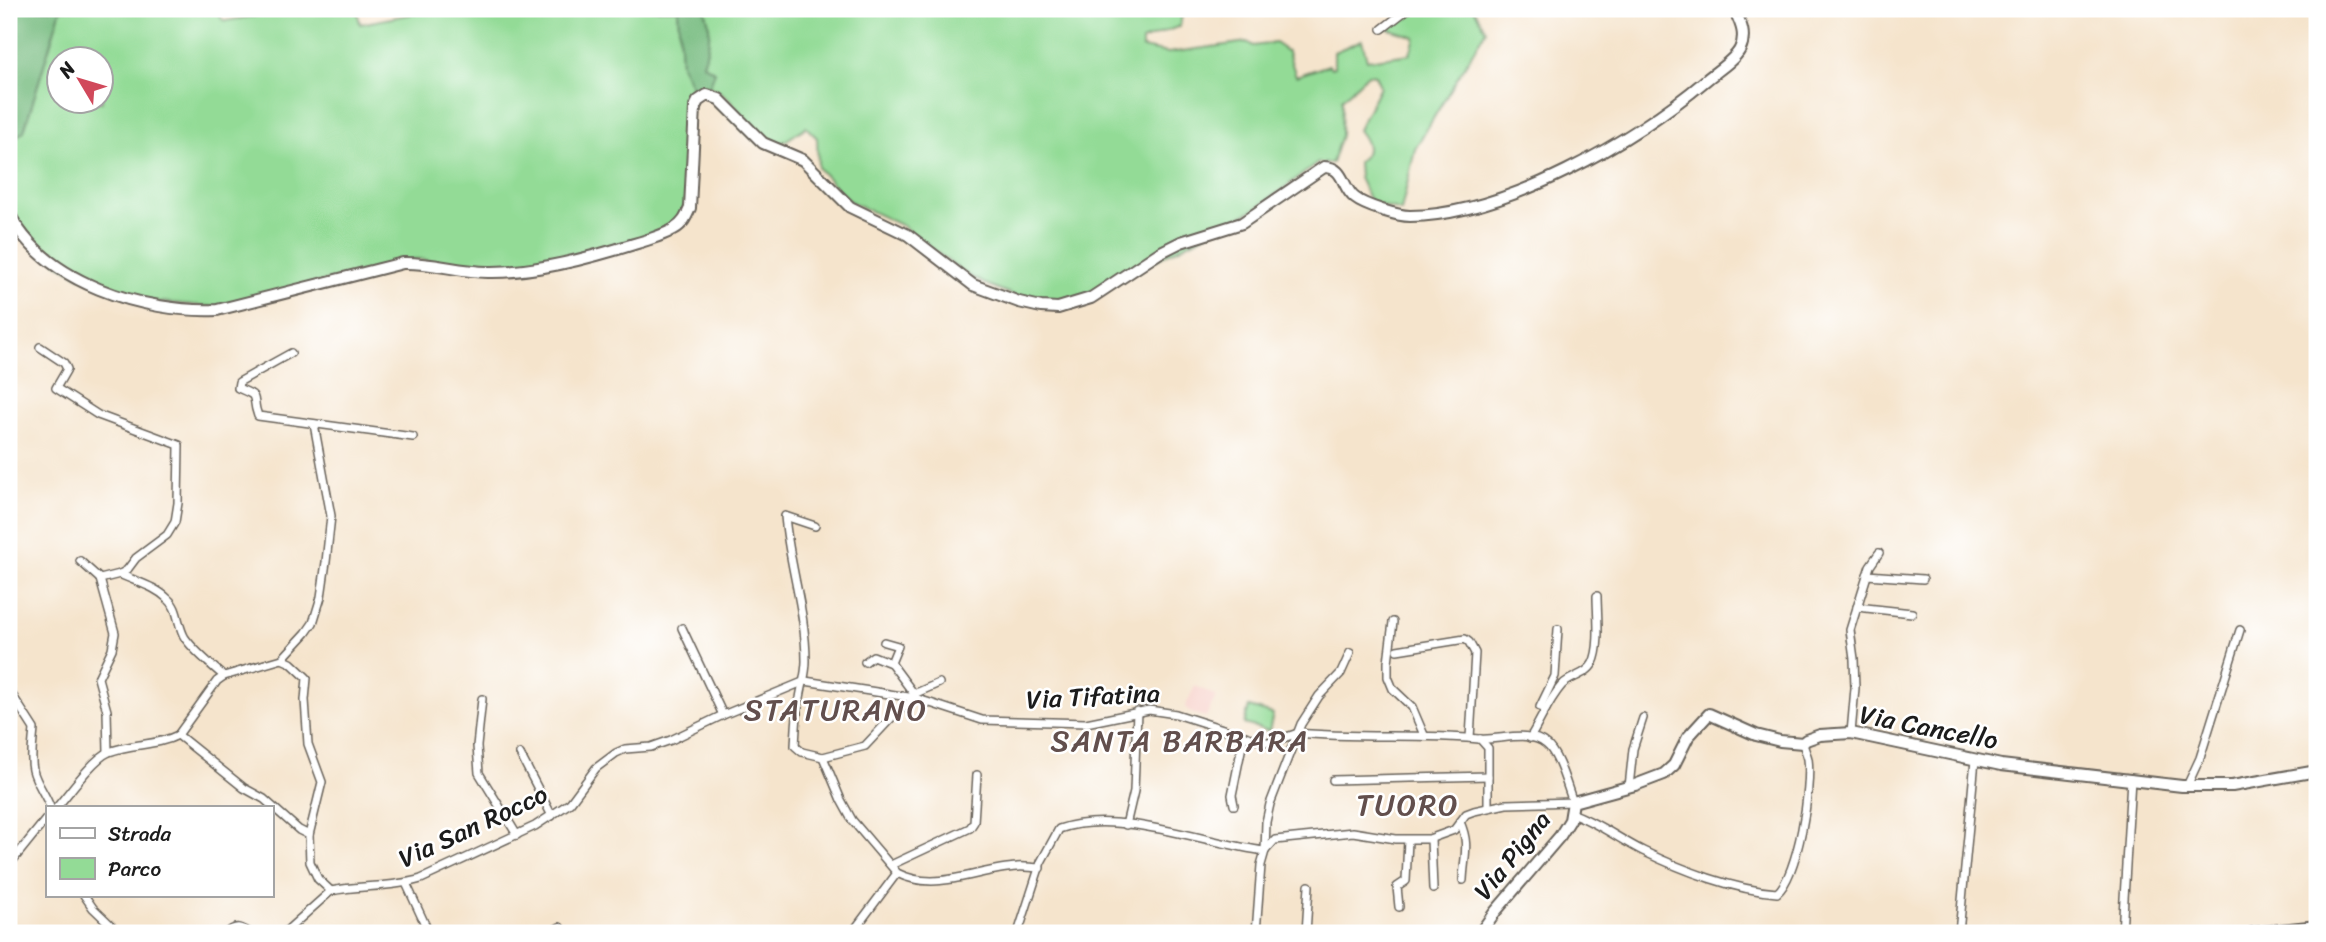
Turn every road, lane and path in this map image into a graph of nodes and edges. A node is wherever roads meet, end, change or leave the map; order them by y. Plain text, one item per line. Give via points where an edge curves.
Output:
1 (1408, 9) edge
2 (1734, 9) edge
3 (1382, 29) dead end
4 (9, 213) edge
5 (40, 347) dead end
6 (291, 353) dead end
7 (314, 424) junction
8 (413, 437) dead end
9 (815, 526) dead end
10 (1879, 553) dead end
11 (79, 561) dead end
12 (120, 574) junction
13 (1867, 575) junction
14 (100, 579) junction
15 (1923, 579) dead end
16 (1597, 596) dead end
17 (1857, 607) junction
18 (1912, 613) dead end
19 (1393, 622) dead end
20 (682, 628) dead end
21 (1558, 629) dead end
22 (2241, 630) dead end
23 (884, 642) dead end
24 (1397, 650) dead end
25 (1350, 653) dead end
26 (282, 659) junction
27 (865, 662) dead end
28 (891, 663) junction
29 (224, 676) junction
30 (805, 681) junction
31 (939, 683) dead end
32 (9, 690) edge
33 (914, 696) junction
34 (482, 699) dead end
35 (1546, 709) junction
36 (1137, 711) junction
37 (723, 715) junction
38 (1643, 718) dead end
39 (1298, 733) junction
40 (1852, 733) junction
41 (178, 735) junction
42 (1424, 735) junction
43 (1244, 737) junction
44 (1471, 738) junction
45 (1530, 738) junction
46 (1480, 739) junction
47 (1803, 743) junction
48 (108, 752) junction
49 (520, 754) dead end
50 (822, 757) junction
51 (1975, 760) junction
52 (2317, 771) edge
53 (977, 775) dead end
54 (1488, 776) junction
55 (2131, 779) junction
56 (1333, 780) dead end
57 (1629, 786) junction
58 (2187, 786) junction
59 (1234, 805) dead end
60 (50, 806) edge
61 (58, 806) edge
62 (272, 806) edge
63 (273, 807) edge
64 (1488, 807) junction
65 (1572, 808) junction
66 (552, 816) junction
67 (46, 819) edge
68 (1460, 822) junction
69 (1126, 825) junction
70 (309, 835) junction
71 (517, 835) junction
72 (1431, 839) junction
73 (1408, 840) junction
74 (1265, 851) junction
75 (9, 865) edge
76 (891, 865) junction
77 (1040, 868) junction
78 (897, 873) junction
79 (1463, 880) dead end
80 (406, 883) junction
81 (1309, 886) dead end
82 (1433, 889) dead end
83 (331, 891) junction
84 (86, 898) edge
85 (1399, 907) dead end
86 (2317, 926) edge
87 (560, 927) dead end
88 (119, 933) edge
89 (227, 933) edge
90 (250, 933) edge
91 (284, 933) edge
92 (429, 933) edge
93 (549, 933) edge
94 (852, 933) edge
95 (1018, 933) edge
96 (1256, 933) edge
97 (1306, 933) edge
98 (1480, 933) edge
99 (1959, 933) edge
100 (2122, 933) edge
101 (2252, 933) edge

1 - 3 street
2 - 4 street via 1743,37 1736,55 1692,92 1616,144 1560,175 1450,214 1406,216 1355,198 1342,174 1324,167 1242,223 1181,242 1091,298 1059,308 1019,302 973,285 908,235 850,207 803,160 763,142 719,99 707,95 695,107 690,208 677,228 609,252 520,271 403,263 225,309 197,311 154,306 87,284 52,265
5 - 12 street via 67,369 56,387 98,415 179,445 171,528
6 - 7 street via 242,380 238,388 253,393 261,417
7 - 8 street
7 - 26 street via 331,516 321,597 313,623
9 - 30 street via 785,516 803,629
10 - 13 street
11 - 14 street
12 - 14 street
12 - 29 street via 169,598 186,638
13 - 15 street
13 - 17 street
14 - 48 street via 115,633 98,678 107,711
16 - 35 street via 1593,663 1564,682
17 - 18 street
17 - 40 street via 1850,630 1856,688
19 - 42 street via 1388,677 1393,689 1412,707
20 - 37 street
21 - 35 street via 1555,676 1540,707
22 - 58 street
23 - 28 street via 898,646
24 - 44 street via 1469,642 1475,653
25 - 39 street
26 - 29 street
26 - 70 street via 307,678 308,744 322,782
27 - 28 street via 873,656
28 - 33 street
29 - 41 street
30 - 33 street, Via Tifatina
30 - 37 street
30 - 50 street via 794,746
31 - 33 street
32 - 60 street via 34,730 33,772
33 - 36 street, Via Tifatina via 982,720 1086,723
33 - 50 street via 865,746
34 - 71 street via 479,773
35 - 45 street
36 - 43 street, Via Tifatina via 1176,714
36 - 69 street via 1134,791
37 - 66 street, Via San Rocco via 671,740 625,748 607,758 570,803
38 - 57 street
39 - 42 street, Via Tifatina
39 - 43 street, Via Tifatina via 1272,742
39 - 74 street via 1270,804
40 - 47 street, Via Cancello
40 - 51 street, Via Cancello
41 - 48 street
41 - 62 street
42 - 44 street, Via Tifatina
43 - 59 street
44 - 46 street, Via Tifatina
45 - 46 street, Via Tifatina
45 - 65 street via 1538,738 1551,749
46 - 54 street via 1488,748
47 - 57 street, Via Cancello via 1756,734 1709,714 1664,774
47 - 65 street via 1809,762 1802,832 1789,877 1777,893 1711,879 1642,850
48 - 61 street
49 - 66 street
50 - 76 street via 852,820
51 - 55 street, Via Cancello
51 - 99 street
52 - 58 street, Via Cancello via 2232,786
53 - 76 street via 970,828
54 - 56 street
54 - 64 street
55 - 58 street, Via Cancello
55 - 100 street
57 - 65 street, Via Cancello
63 - 70 street
64 - 65 street
64 - 68 street via 1466,814
65 - 98 street, Via Pigna via 1560,836
66 - 71 street, Via San Rocco
67 - 75 street
68 - 72 street via 1454,830
68 - 79 street via 1467,854
69 - 74 street
69 - 77 street via 1086,822 1059,830
70 - 83 street via 312,870
71 - 80 street, Via San Rocco
72 - 73 street
72 - 82 street
73 - 74 street via 1353,832 1275,840
73 - 85 street via 1406,881 1397,887
74 - 96 street
76 - 78 street
77 - 78 street via 1017,867 925,881
77 - 95 street
78 - 94 street
80 - 83 street, Via San Rocco
80 - 92 street
81 - 97 street
83 - 91 street
84 - 88 street
86 - 101 street
87 - 93 street
89 - 90 street via 234,927

